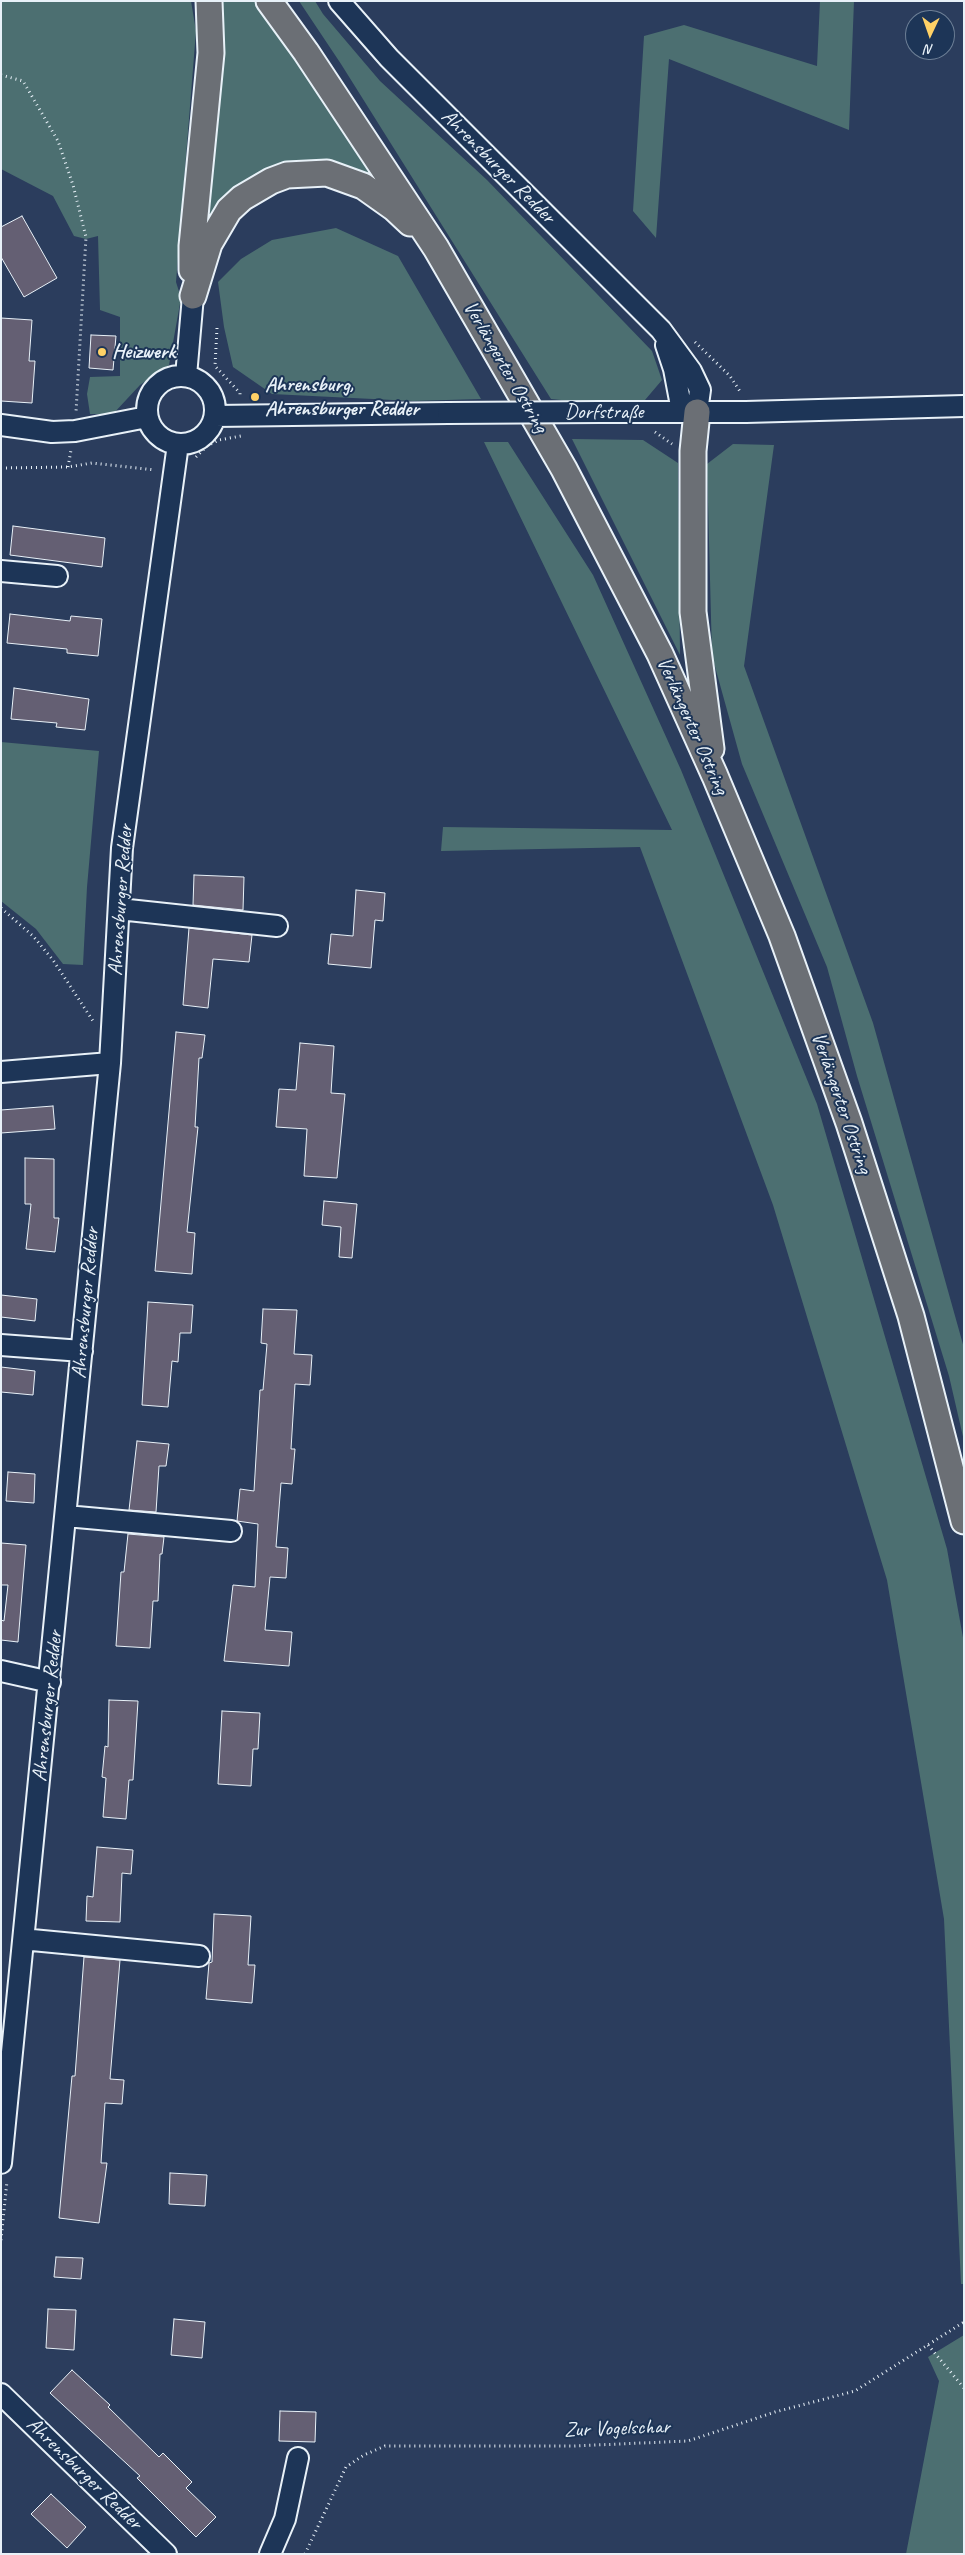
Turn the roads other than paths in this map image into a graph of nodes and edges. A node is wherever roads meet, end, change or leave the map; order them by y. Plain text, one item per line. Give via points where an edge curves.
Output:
1 (209, 1) edge
2 (269, 1) edge
3 (340, 1) edge
4 (436, 248) junction
5 (193, 296) junction
6 (186, 376) junction
7 (964, 406) edge
8 (689, 412) junction
9 (215, 416) junction
10 (147, 417) junction
11 (1, 425) edge
12 (178, 444) junction
13 (1, 572) edge
14 (57, 576) dead end
15 (715, 776) junction
16 (120, 909) junction
17 (277, 926) dead end
18 (110, 1063) junction
19 (1, 1072) edge
20 (1, 1345) edge
21 (82, 1351) junction
22 (66, 1516) junction
23 (964, 1521) edge
24 (231, 1530) dead end
25 (1, 1671) edge
26 (50, 1682) junction
27 (24, 1943) junction
28 (199, 1956) dead end
29 (1, 2163) edge
30 (1, 2394) edge
31 (298, 2458) dead end
32 (166, 2554) edge
33 (270, 2554) edge

1 - 5 main road via 211,52 192,246
2 - 4 main road, Verlängerter Ostring
3 - 8 street, Ahrensburger Redder via 389,58 661,330 691,371 700,390
4 - 5 main road via 394,208 363,186 327,173 288,175 242,198 229,210 209,244
4 - 15 main road, Verlängerter Ostring via 600,535 660,654
5 - 6 street
6 - 9 street via 199,380 209,390
6 - 10 street via 164,379 155,386 146,406
7 - 8 street, Dorfstraße
8 - 9 street, Dorfstraße, bridge
8 - 15 main road via 693,451 693,612
9 - 12 street via 206,434 198,440
10 - 11 street via 74,432
10 - 12 street via 158,436
12 - 16 street, Ahrensburger Redder via 122,848
13 - 14 street
15 - 23 main road, Verlängerter Ostring via 782,936 849,1123 911,1316
16 - 17 street
16 - 18 street, Ahrensburger Redder
18 - 19 street
18 - 21 street, Ahrensburger Redder
20 - 21 street
21 - 22 street, Ahrensburger Redder
22 - 24 street
22 - 26 street, Ahrensburger Redder
25 - 26 street
26 - 27 street, Ahrensburger Redder
27 - 28 street via 32,1940
27 - 29 street, Ahrensburger Redder
30 - 32 street, Ahrensburger Redder
31 - 33 street via 285,2519

